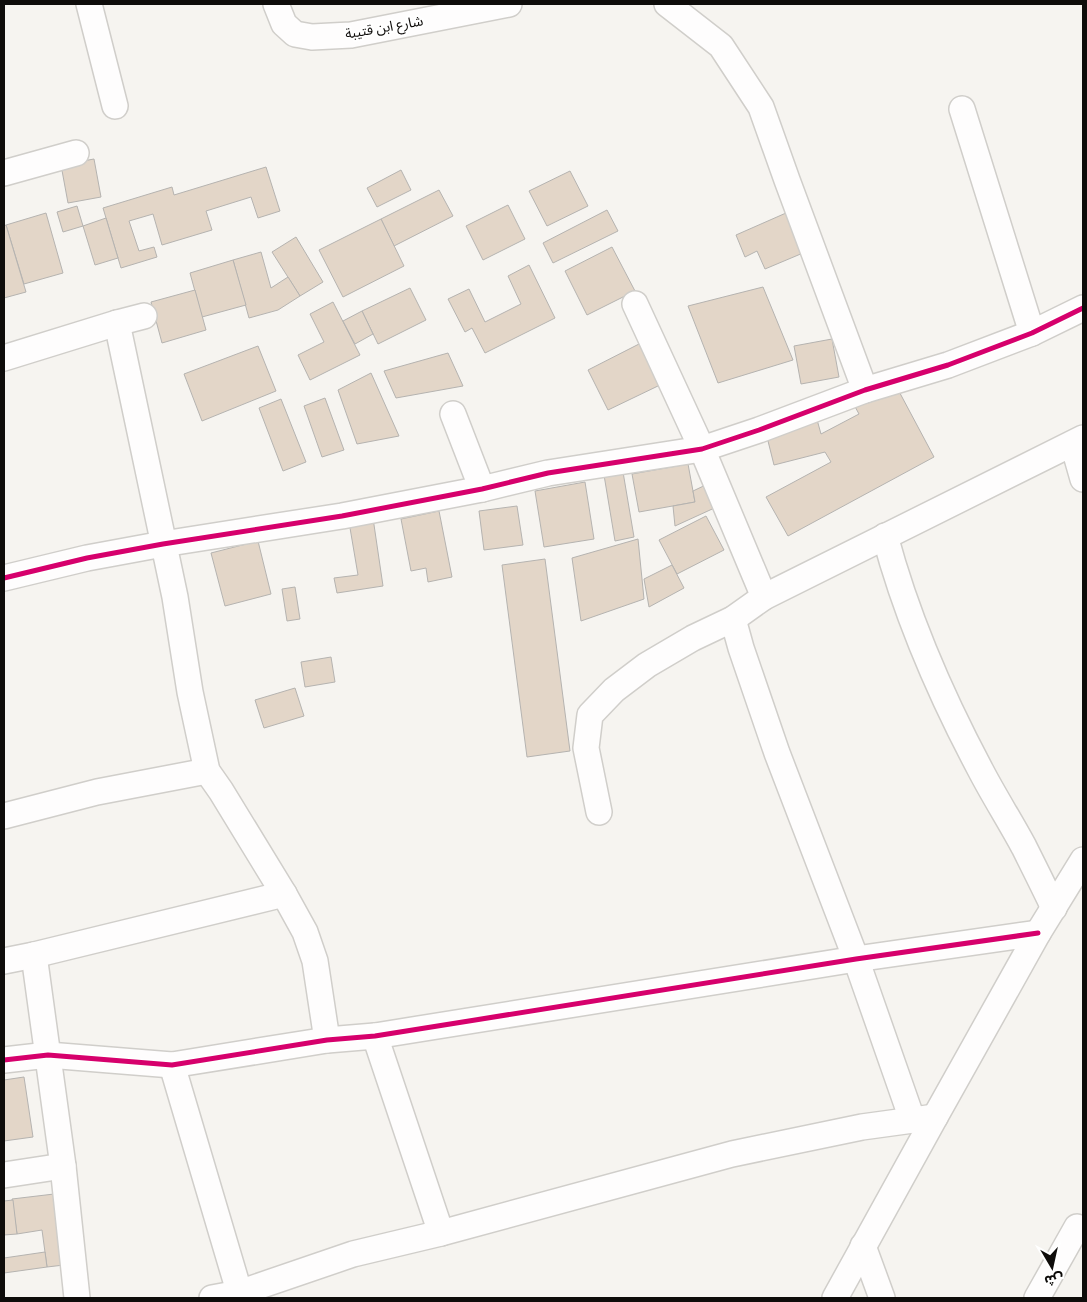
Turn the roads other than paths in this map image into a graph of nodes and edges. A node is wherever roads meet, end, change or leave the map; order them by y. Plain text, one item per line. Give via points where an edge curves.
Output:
1 (89, 4) edge
2 (276, 4) edge
3 (509, 4) edge
4 (667, 4) edge
5 (115, 106) dead end
6 (962, 109) dead end
7 (76, 153) dead end
8 (4, 173) edge
9 (635, 304) dead end
10 (1083, 308) edge
11 (144, 316) dead end
12 (117, 323) junction
13 (1032, 333) junction
14 (4, 358) edge
15 (865, 390) junction
16 (453, 414) dead end
17 (1078, 441) edge
18 (702, 449) junction
19 (1083, 479) edge
20 (482, 489) junction
21 (885, 536) junction
22 (164, 544) junction
23 (4, 578) edge
24 (764, 597) junction
25 (733, 619) junction
26 (207, 772) junction
27 (600, 812) dead end
28 (4, 816) edge
29 (1083, 860) edge
30 (284, 894) junction
31 (1054, 908) junction
32 (1038, 933) junction
33 (34, 955) junction
34 (856, 959) junction
35 (4, 961) edge
36 (375, 1036) junction
37 (327, 1040) junction
38 (48, 1056) junction
39 (4, 1060) edge
40 (172, 1065) junction
41 (923, 1118) junction
42 (63, 1166) junction
43 (4, 1175) edge
44 (1081, 1225) edge
45 (441, 1233) junction
46 (863, 1246) junction
47 (240, 1295) edge
48 (77, 1298) edge
49 (212, 1298) edge
50 (835, 1298) edge
51 (882, 1298) edge
52 (1037, 1298) edge

1 - 5 street
2 - 3 street, شارع ابن قتيبة via 284,24 295,34 312,37 351,35
4 - 15 street via 721,46 762,107
6 - 13 street
7 - 8 street
9 - 18 street
10 - 13 street
11 - 12 street
12 - 14 street
12 - 22 street
13 - 15 street via 948,365
15 - 18 street
16 - 20 street
17 - 19 street
17 - 21 street
18 - 20 street via 548,473
18 - 24 street
20 - 22 street via 342,516
21 - 24 street
21 - 31 street via 916,631 942,692
22 - 23 street
22 - 26 street
24 - 25 street
25 - 27 street via 647,665 614,690 590,716 586,748
25 - 34 street via 777,753
26 - 28 street via 97,792
26 - 30 street
29 - 31 street
30 - 33 street
30 - 37 street via 305,932 315,961
31 - 32 street
32 - 34 street
32 - 41 street
33 - 35 street
33 - 38 street
34 - 36 street
34 - 41 street
36 - 37 street
36 - 45 street
37 - 40 street
38 - 39 street
38 - 40 street
38 - 42 street
40 - 47 street
41 - 45 street via 732,1154
41 - 46 street
42 - 43 street
42 - 48 street
44 - 52 street
45 - 47 street via 353,1254
46 - 50 street
46 - 51 street
47 - 49 street

